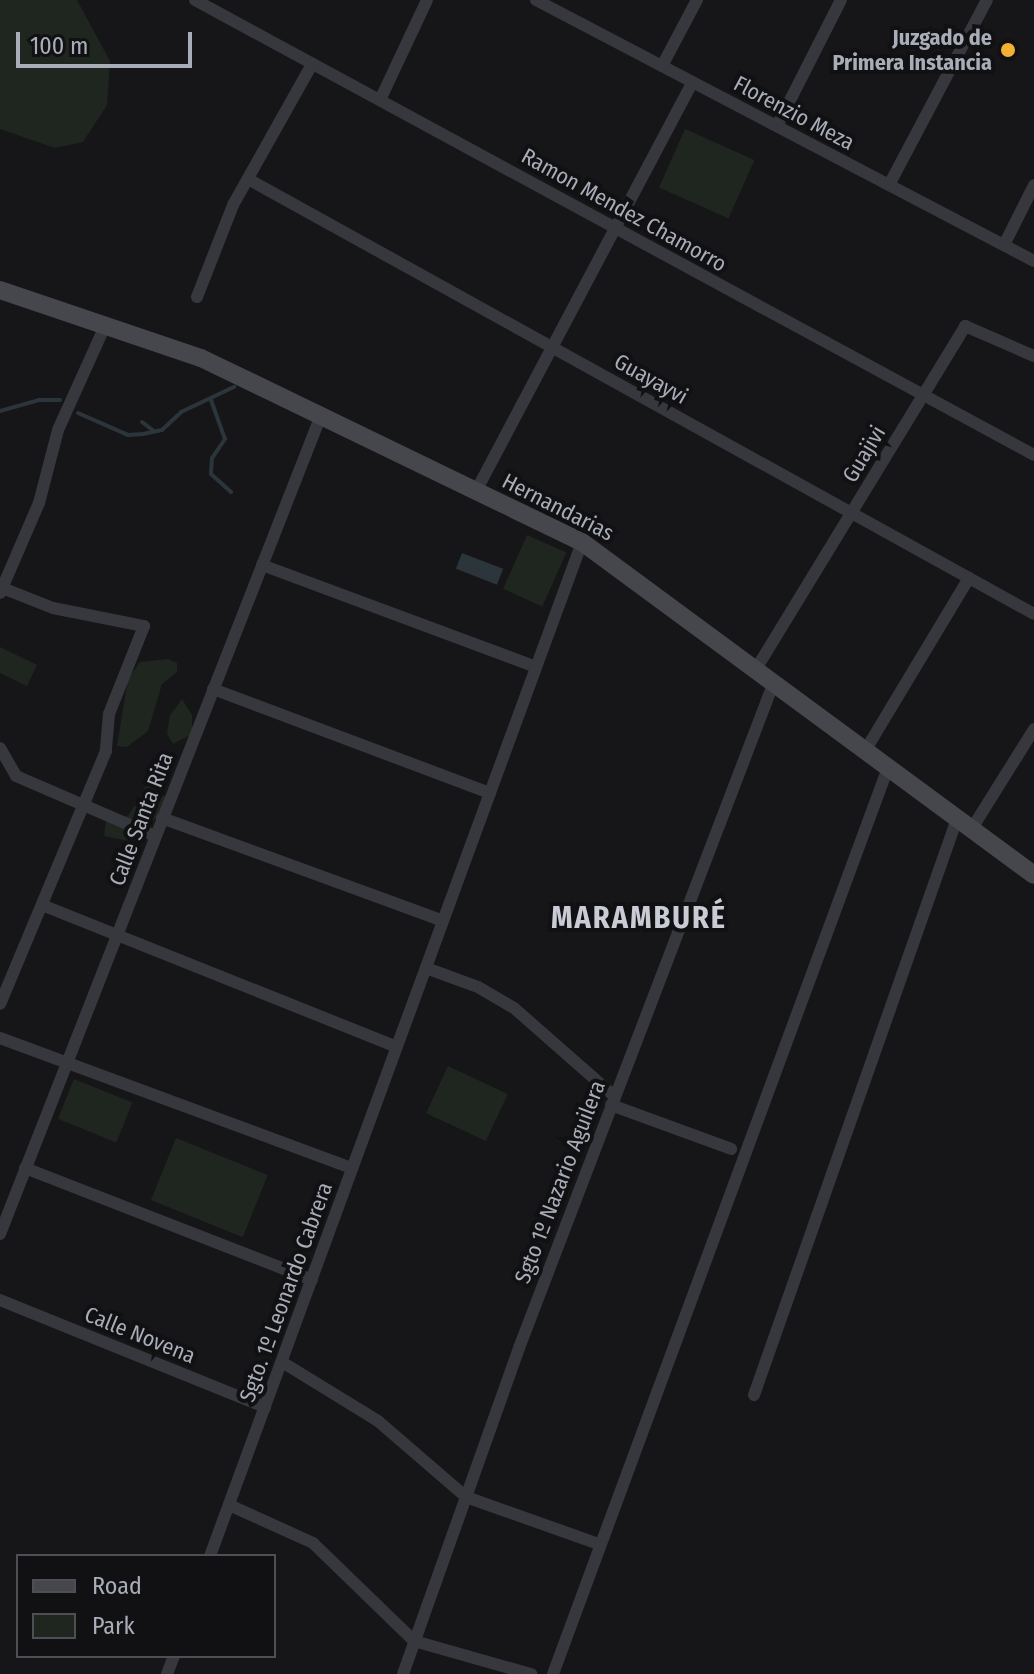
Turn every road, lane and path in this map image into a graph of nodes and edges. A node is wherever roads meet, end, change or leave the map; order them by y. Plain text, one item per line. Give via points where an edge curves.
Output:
1 (195, 0) edge
2 (427, 0) edge
3 (536, 0) edge
4 (697, 0) edge
5 (841, 0) edge
6 (987, 0) edge
7 (550, 3) edge
8 (312, 64) junction
9 (662, 66) junction
10 (693, 82) junction
11 (380, 100) junction
12 (777, 126) junction
13 (248, 179) junction
14 (889, 185) junction
15 (1034, 185) edge
16 (615, 229) junction
17 (1004, 245) junction
18 (1034, 261) edge
19 (0, 290) edge
20 (197, 297) dead end
21 (105, 326) junction
22 (551, 347) junction
23 (1034, 356) edge
24 (923, 395) junction
25 (320, 418) junction
26 (1034, 455) edge
27 (475, 493) junction
28 (851, 513) junction
29 (582, 542) junction
30 (262, 565) junction
31 (969, 578) junction
32 (1, 589) edge
33 (1034, 614) edge
34 (536, 667) junction
35 (756, 669) junction
36 (774, 682) junction
37 (213, 689) junction
38 (1034, 729) edge
39 (0, 748) edge
40 (865, 751) junction
41 (888, 768) junction
42 (490, 793) junction
43 (83, 806) junction
44 (162, 818) junction
45 (964, 824) junction
46 (155, 836) junction
47 (1034, 875) edge
48 (42, 905) junction
49 (443, 921) junction
50 (118, 936) junction
51 (426, 968) junction
52 (0, 1004) edge
53 (0, 1038) edge
54 (398, 1044) junction
55 (67, 1063) junction
56 (613, 1101) junction
57 (731, 1149) dead end
58 (25, 1168) junction
59 (352, 1168) junction
60 (0, 1234) edge
61 (312, 1280) junction
62 (0, 1300) edge
63 (282, 1362) junction
64 (754, 1395) dead end
65 (265, 1407) junction
66 (466, 1497) junction
67 (229, 1505) junction
68 (599, 1544) junction
69 (211, 1554) edge
70 (414, 1641) junction
71 (403, 1674) edge
72 (531, 1674) edge
73 (553, 1674) edge

1 - 8 street, Ramon Mendez Chamorro
2 - 11 street
3 - 7 street, Florenzio Meza
4 - 9 street
5 - 12 street
6 - 14 street
7 - 9 street, Florenzio Meza
8 - 11 street, Ramon Mendez Chamorro
8 - 13 street
9 - 10 street, Florenzio Meza
10 - 12 street, Florenzio Meza
10 - 16 street
11 - 16 street, Ramon Mendez Chamorro
12 - 14 street, Florenzio Meza
13 - 20 street
13 - 22 street, Guayayvi
14 - 17 street, Florenzio Meza
15 - 17 street
16 - 22 street
16 - 24 street, Ramon Mendez Chamorro
17 - 18 street, Florenzio Meza
19 - 21 street, Hernandarias
21 - 25 street, Hernandarias via 201,358
21 - 32 street via 58,430 39,503
22 - 27 street
22 - 28 street, Guayayvi
23 - 24 street, Guajivi via 965,326
24 - 26 street, Ramon Mendez Chamorro
24 - 28 street, Guajivi
25 - 27 street, Hernandarias
25 - 30 street, Calle Santa Rita
27 - 29 street, Hernandarias
28 - 31 street, Guayayvi
28 - 35 street, Guajivi
29 - 34 street, Sgto. 1º Leonardo Cabrera
29 - 35 street, Hernandarias
30 - 34 street
30 - 37 street, Calle Santa Rita
31 - 33 street, Guayayvi
31 - 40 street
32 - 43 street via 53,608 144,626 109,714 106,751
34 - 42 street, Sgto. 1º Leonardo Cabrera
35 - 36 street, Hernandarias
36 - 40 street, Hernandarias
36 - 56 street, Sgto 1º Nazario Aguilera
37 - 42 street
37 - 44 street, Calle Santa Rita
38 - 45 street
39 - 43 street via 16,776
40 - 41 street, Hernandarias
41 - 45 street, Hernandarias
41 - 68 street
42 - 49 street, Sgto. 1º Leonardo Cabrera
43 - 46 street
43 - 48 street
44 - 46 street, Calle Santa Rita
44 - 49 street
45 - 47 street, Hernandarias
45 - 64 street
46 - 50 street, Calle Santa Rita
48 - 50 street
48 - 52 street
49 - 51 street, Sgto. 1º Leonardo Cabrera
50 - 54 street
50 - 55 street, Calle Santa Rita
51 - 54 street, Sgto. 1º Leonardo Cabrera
51 - 56 street via 478,987 514,1008
53 - 55 street
54 - 59 street, Sgto. 1º Leonardo Cabrera
55 - 58 street, Calle Santa Rita
55 - 59 street
56 - 57 street
56 - 66 street, Sgto 1º Nazario Aguilera
58 - 60 street, Calle Santa Rita
58 - 61 street
59 - 61 street, Sgto. 1º Leonardo Cabrera
61 - 63 street, Sgto. 1º Leonardo Cabrera
62 - 65 street, Calle Novena
63 - 65 street, Sgto. 1º Leonardo Cabrera
63 - 66 street via 378,1421
65 - 67 street, Sgto. 1º Leonardo Cabrera
66 - 68 street
66 - 70 street, Sgto 1º Nazario Aguilera
67 - 69 street, Sgto. 1º Leonardo Cabrera
67 - 70 street via 313,1543
68 - 73 street
70 - 71 street, Sgto 1º Nazario Aguilera
70 - 72 street

